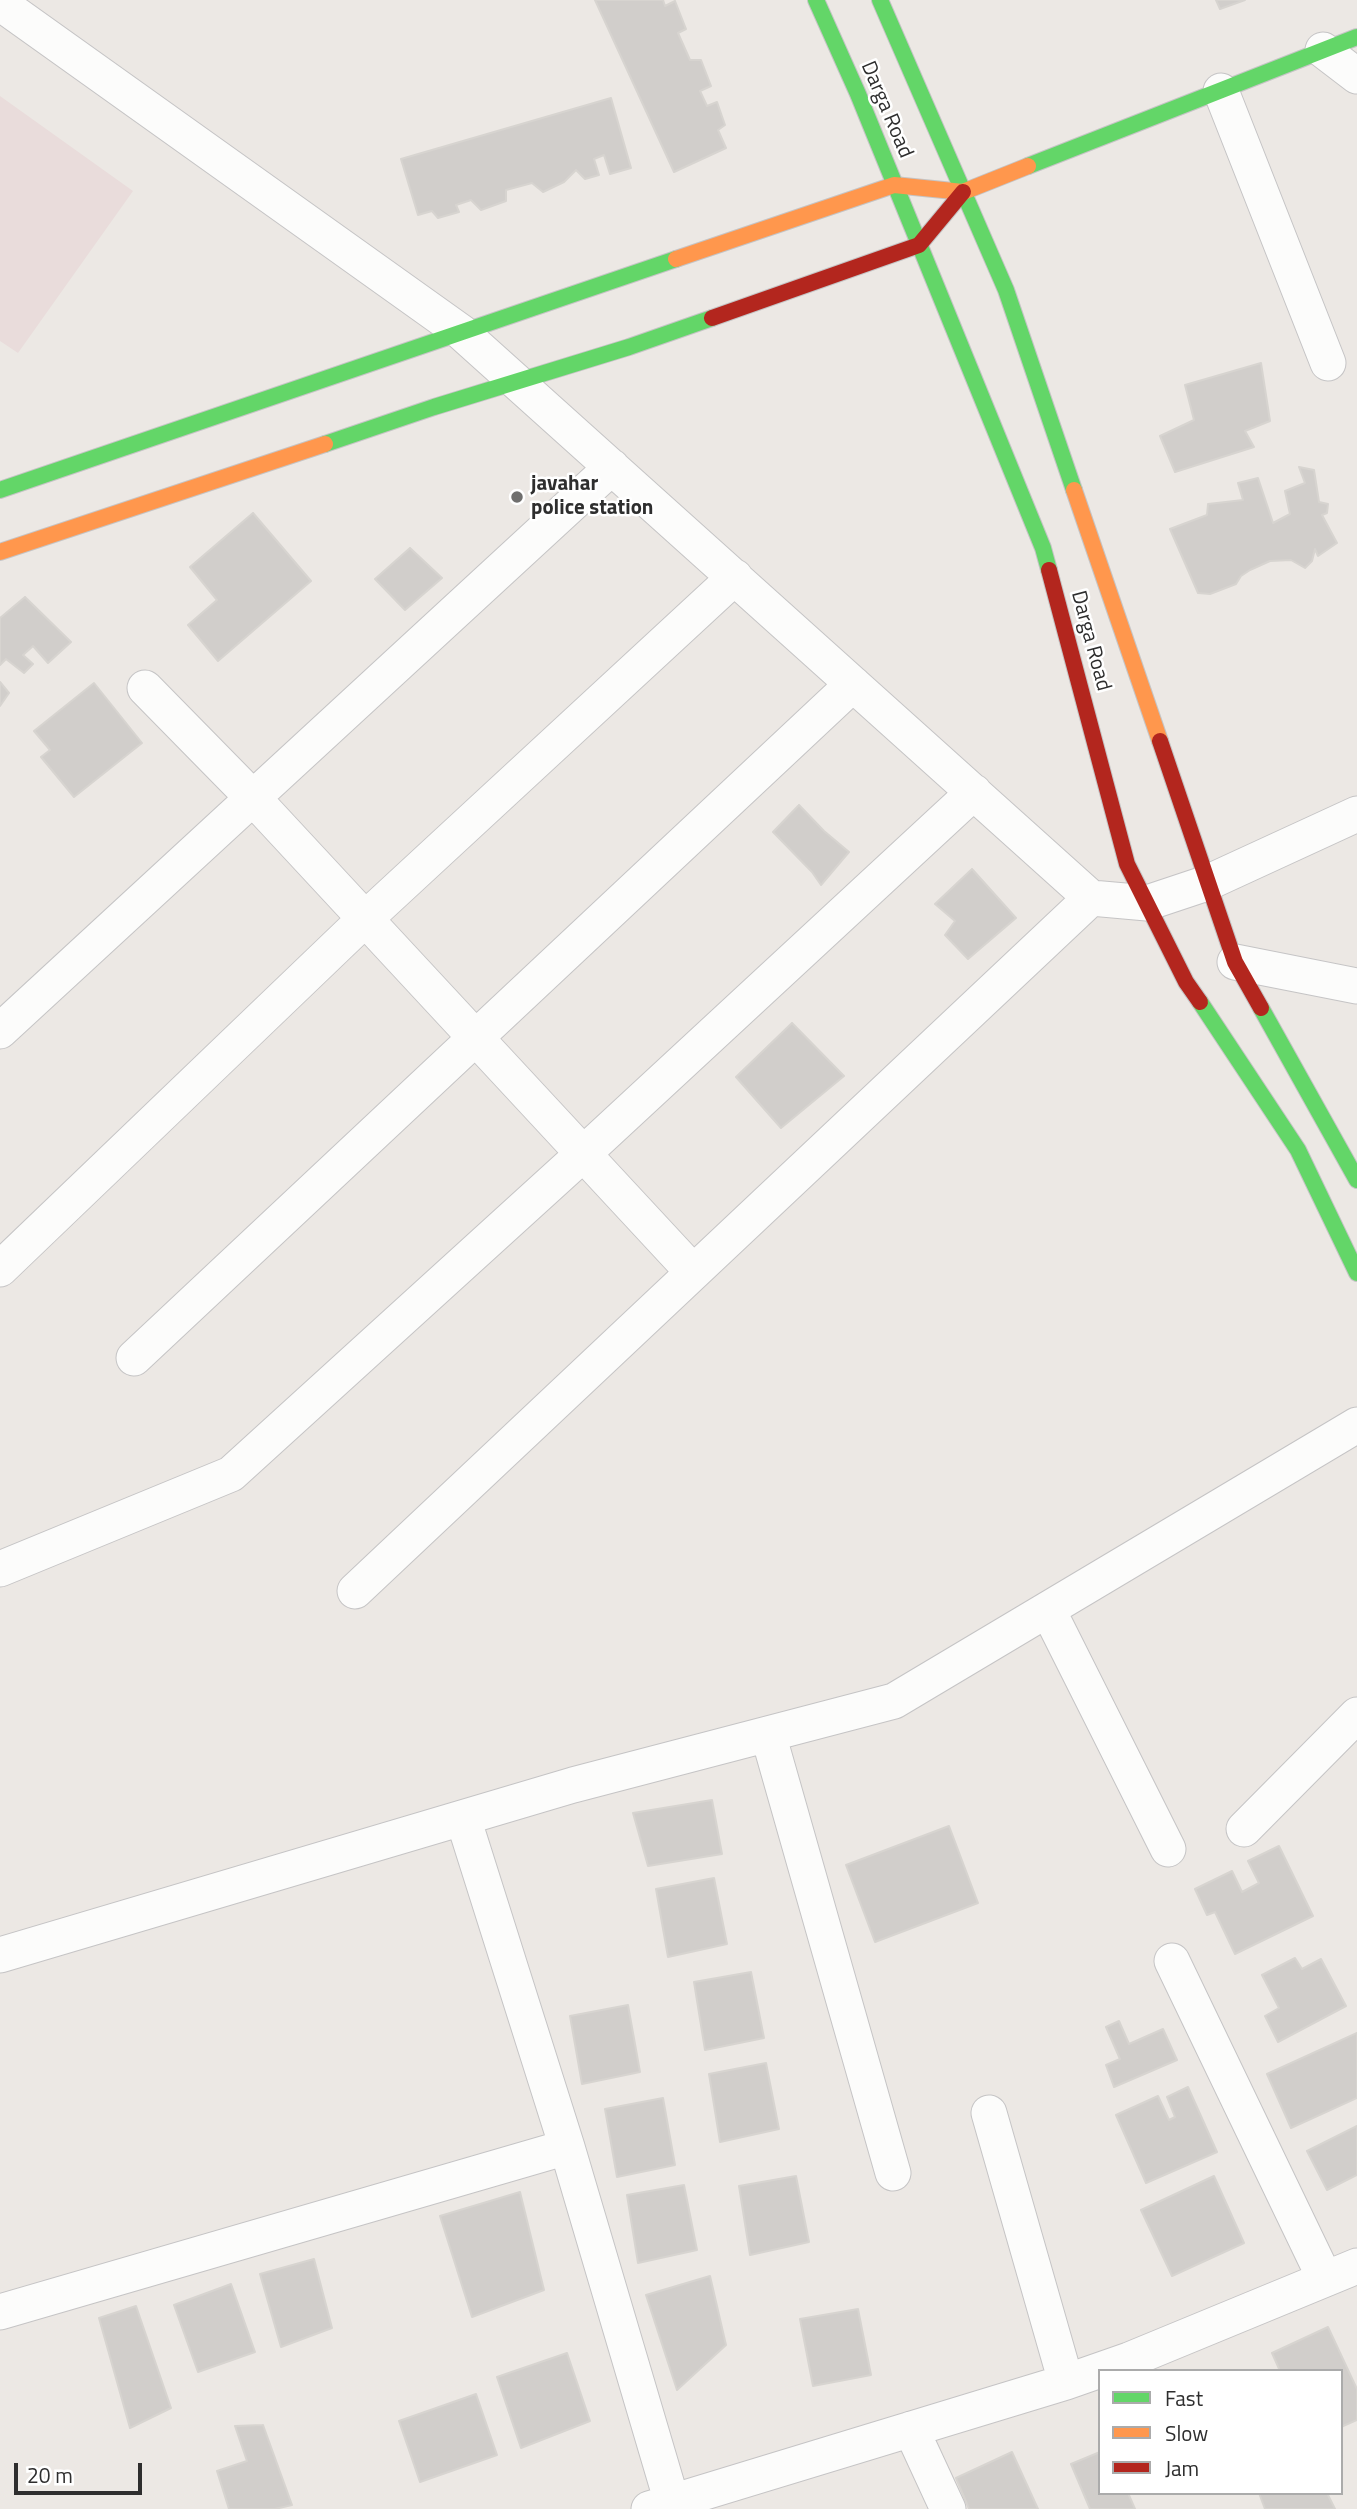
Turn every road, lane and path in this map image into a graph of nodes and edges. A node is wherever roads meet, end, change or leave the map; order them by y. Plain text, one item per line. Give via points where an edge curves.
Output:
1 (816, 0) edge
2 (880, 0) edge
3 (0, 3) edge
4 (1357, 37) edge
5 (1323, 50) junction
6 (1357, 76) edge
7 (1221, 91) junction
8 (894, 185) junction
9 (963, 192) junction
10 (919, 245) junction
11 (461, 332) junction
12 (1328, 363) dead end
13 (518, 382) junction
14 (612, 467) junction
15 (0, 490) edge
16 (0, 552) edge
17 (735, 577) junction
18 (853, 684) junction
19 (145, 688) dead end
20 (974, 793) junction
21 (253, 798) junction
22 (1357, 814) edge
23 (1208, 883) junction
24 (1091, 898) junction
25 (1147, 903) junction
26 (365, 919) junction
27 (1235, 962) junction
28 (1357, 986) edge
29 (0, 1031) edge
30 (475, 1038) junction
31 (583, 1154) junction
32 (1357, 1180) edge
33 (0, 1269) edge
34 (693, 1272) junction
35 (1357, 1273) edge
36 (134, 1359) dead end
37 (1357, 1425) edge
38 (0, 1569) edge
39 (355, 1591) dead end
40 (1048, 1610) junction
41 (1357, 1715) edge
42 (768, 1734) junction
43 (463, 1818) junction
44 (1244, 1829) dead end
45 (1168, 1849) dead end
46 (0, 1955) edge
47 (1172, 1961) dead end
48 (989, 2113) dead end
49 (567, 2147) junction
50 (893, 2174) dead end
51 (1357, 2266) edge
52 (1325, 2279) junction
53 (0, 2312) edge
54 (1103, 2369) edge
55 (1098, 2371) edge
56 (1066, 2382) junction
57 (911, 2429) junction
58 (665, 2507) edge
59 (948, 2509) edge

1 - 8 main road, Darga Road
2 - 9 main road, Darga Road
3 - 11 street
4 - 5 main road
5 - 6 street
5 - 7 main road
7 - 9 main road
7 - 12 street
8 - 9 main road
8 - 10 main road, Darga Road
8 - 11 main road
9 - 10 main road
9 - 23 main road, Darga Road via 1006,290
10 - 13 main road
10 - 25 main road, Darga Road via 1043,548 1127,864
11 - 13 street
11 - 15 main road
13 - 14 street
13 - 16 main road
14 - 17 street
14 - 21 street
17 - 18 street
17 - 26 street
18 - 20 street
18 - 30 street
19 - 21 street
20 - 24 street
20 - 31 street
21 - 26 street
21 - 29 street
22 - 23 street
23 - 25 street
23 - 27 main road, Darga Road
24 - 25 street
24 - 34 street
25 - 35 main road, Darga Road via 1186,982 1298,1150
26 - 30 street
26 - 33 street
27 - 28 street
27 - 32 main road, Darga Road
30 - 31 street
30 - 36 street
31 - 34 street
31 - 38 street via 232,1474
34 - 39 street
37 - 40 street
40 - 42 street via 894,1701
40 - 45 street
41 - 44 street
42 - 43 street
42 - 50 street
43 - 46 street
43 - 49 street
47 - 52 street
48 - 56 street
49 - 53 street
49 - 58 street
51 - 52 street
52 - 54 street
55 - 56 street
56 - 57 street
57 - 58 street
57 - 59 street

